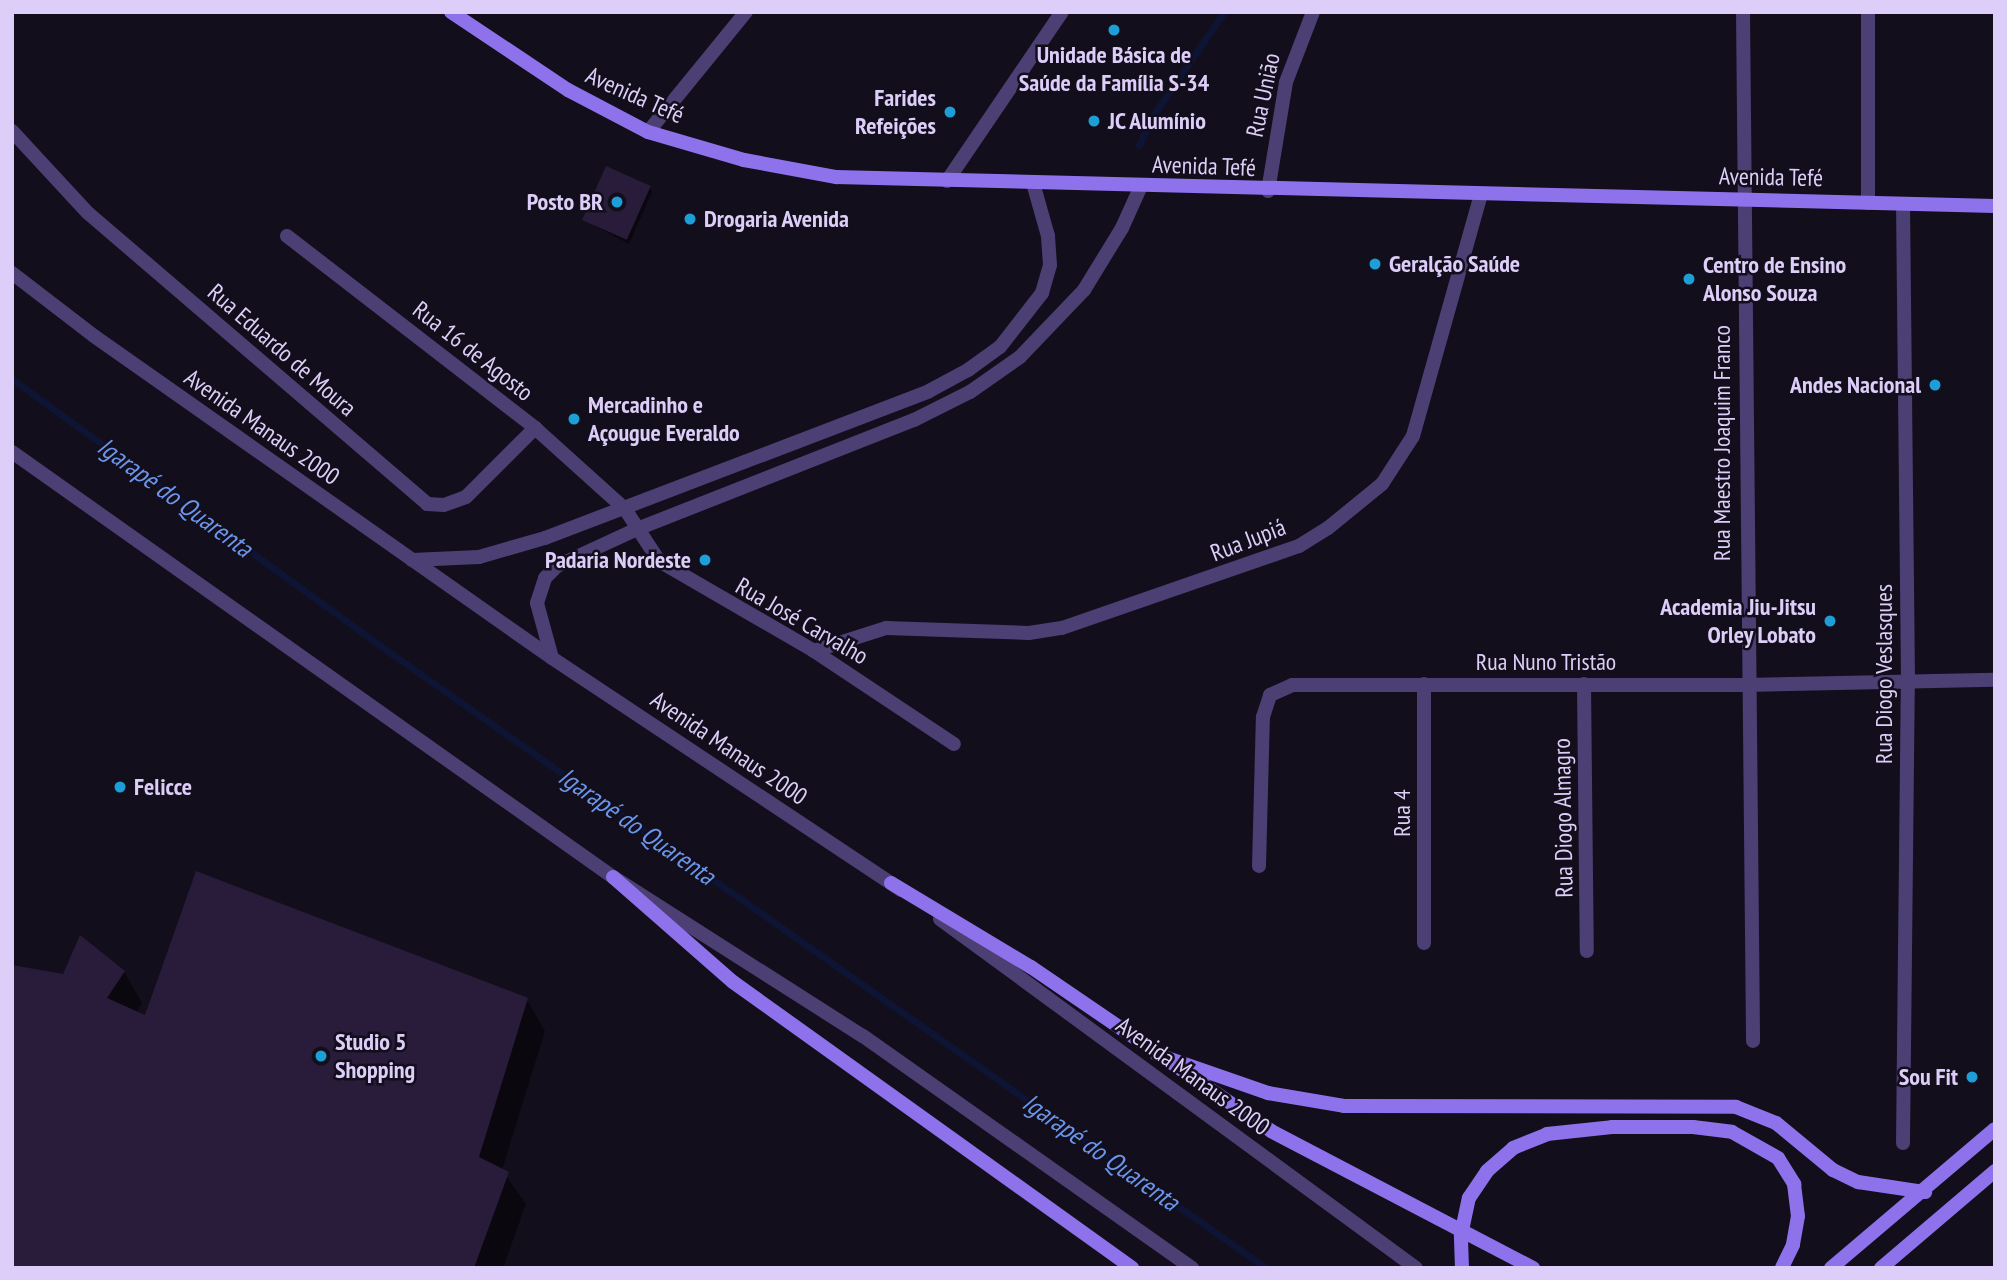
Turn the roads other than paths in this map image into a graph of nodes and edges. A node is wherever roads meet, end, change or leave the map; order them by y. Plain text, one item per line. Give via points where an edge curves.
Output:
1 (451, 12) edge
2 (746, 12) edge
3 (1061, 12) edge
4 (1313, 12) edge
5 (1743, 12) edge
6 (1868, 12) edge
7 (12, 131) edge
8 (648, 132) junction
9 (947, 181) junction
10 (1033, 183) junction
11 (1141, 187) junction
12 (1268, 191) junction
13 (1481, 194) junction
14 (1743, 198) junction
15 (1868, 203) junction
16 (1903, 205) junction
17 (1995, 205) edge
18 (287, 236) dead end
19 (12, 273) edge
20 (535, 428) junction
21 (12, 452) edge
22 (625, 509) junction
23 (637, 528) junction
24 (412, 560) junction
25 (814, 650) junction
26 (552, 658) junction
27 (1908, 680) junction
28 (1995, 680) edge
29 (1424, 684) junction
30 (1584, 684) junction
31 (1746, 685) junction
32 (954, 744) dead end
33 (1259, 866) dead end
34 (613, 877) junction
35 (891, 883) junction
36 (1424, 943) dead end
37 (1587, 951) dead end
38 (1753, 1041) dead end
39 (1156, 1054) junction
40 (1995, 1129) edge
41 (1903, 1143) dead end
42 (1995, 1171) edge
43 (1925, 1192) junction
44 (1132, 1268) edge
45 (1192, 1268) edge
46 (1416, 1268) edge
47 (1462, 1268) edge
48 (1534, 1268) edge
49 (1782, 1268) edge
50 (1831, 1268) edge
51 (1881, 1268) edge

1 - 8 main road, Avenida Tefé via 568,90
2 - 8 street
3 - 9 street
4 - 12 street, Rua União via 1286,82
5 - 14 street, Rua Maestro Joaquim Franco
6 - 15 street
7 - 20 street, Rua Eduardo de Moura via 88,213 427,503 444,505 466,497
8 - 9 main road, Avenida Tefé via 744,160 836,177
9 - 10 main road, Avenida Tefé
10 - 11 main road, Avenida Tefé
10 - 22 street via 1048,236 1050,265 1042,293 1000,346 929,391
11 - 12 main road, Avenida Tefé
11 - 23 street via 1084,290 1020,356 970,392 914,420
12 - 13 main road, Avenida Tefé
13 - 14 main road, Avenida Tefé
13 - 25 street, Rua Jupiá via 1413,436 1382,484 1328,528 1299,546 1062,628 1029,633 886,628
14 - 15 main road, Avenida Tefé
14 - 31 street, Rua Maestro Joaquim Franco
15 - 16 main road, Avenida Tefé
16 - 17 main road, Avenida Tefé
16 - 27 street, Rua Diogo Veslasques
18 - 20 street, Rua 16 de Agosto
19 - 24 street, Avenida Manaus 2000
20 - 22 street, Rua 16 de Agosto
21 - 34 street
22 - 23 street, Rua 16 de Agosto
22 - 24 street via 513,549
23 - 25 street, Rua José Carvalho via 659,561 679,575
23 - 26 street via 582,552 545,578 537,603
24 - 26 street, Avenida Manaus 2000
25 - 32 street, Rua José Carvalho
26 - 35 street, Avenida Manaus 2000
27 - 28 street, Rua Nuno Tristão
27 - 31 street, Rua Nuno Tristão
27 - 41 street, Rua Diogo Veslasques
29 - 30 street, Rua Nuno Tristão
29 - 33 street, Rua Nuno Tristão via 1292,685 1270,695 1263,717
29 - 36 street, Rua 4
30 - 31 street, Rua Nuno Tristão
30 - 37 street, Rua Diogo Almagro
31 - 38 street, Rua Maestro Joaquim Franco
34 - 44 main road via 733,982
34 - 45 street via 863,1037
35 - 39 main road via 1031,967
35 - 46 street, Avenida Manaus 2000
39 - 43 main road via 1268,1093 1344,1106 1736,1107 1776,1123 1833,1170 1858,1182
39 - 48 main road via 1271,1131
40 - 43 main road
42 - 51 main road
43 - 50 main road
47 - 49 main road, bridge via 1461,1235 1469,1198 1487,1171 1513,1148 1547,1134 1612,1127 1732,1132 1778,1158 1794,1184 1798,1216 1793,1245

